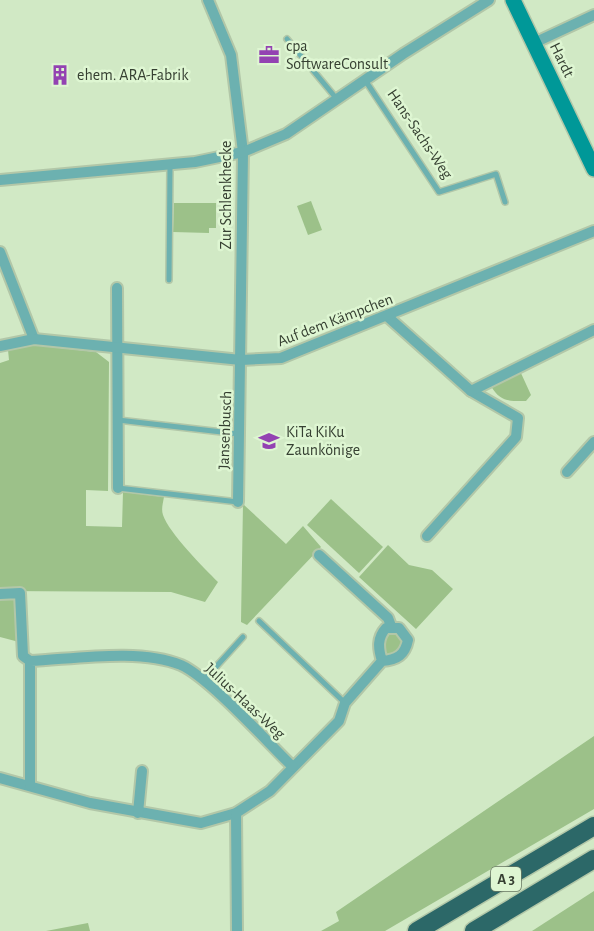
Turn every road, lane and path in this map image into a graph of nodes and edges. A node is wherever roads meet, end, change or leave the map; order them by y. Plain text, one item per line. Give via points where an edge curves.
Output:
1 (208, 0) edge
2 (489, 0) edge
3 (513, 0) edge
4 (594, 15) edge
5 (287, 39) dead end
6 (534, 44) junction
7 (365, 80) junction
8 (336, 99) junction
9 (243, 152) junction
10 (170, 164) junction
11 (594, 169) edge
12 (0, 180) edge
13 (505, 202) dead end
14 (594, 231) edge
15 (1, 255) edge
16 (169, 280) dead end
17 (117, 288) dead end
18 (388, 317) junction
19 (594, 330) edge
20 (34, 339) junction
21 (0, 346) edge
22 (118, 349) junction
23 (242, 360) junction
24 (471, 391) junction
25 (118, 420) junction
26 (239, 434) junction
27 (594, 442) edge
28 (567, 472) dead end
29 (118, 488) joint
30 (238, 502) joint
31 (427, 537) dead end
32 (319, 555) dead end
33 (0, 594) edge
34 (259, 621) dead end
35 (391, 626) junction
36 (243, 637) dead end
37 (30, 661) junction
38 (382, 661) junction
39 (204, 681) junction
40 (345, 703) junction
41 (293, 767) junction
42 (142, 771) dead end
43 (0, 778) edge
44 (30, 785) junction
45 (138, 813) junction
46 (236, 813) junction
47 (594, 826) edge
48 (594, 859) edge
49 (237, 931) edge
50 (417, 931) edge
51 (474, 931) edge

1 - 9 street, Zur Schlenkhecke via 231,55
2 - 7 street, Hans-Sachs-Weg
3 - 6 main road, Hardt
4 - 6 street
5 - 8 lane
6 - 11 main road, Hardt
7 - 8 street, Hans-Sachs-Weg
7 - 13 lane, Hans-Sachs-Weg via 439,192 496,174
8 - 9 street, Hans-Sachs-Weg via 286,134
9 - 10 street, Hans-Sachs-Weg
9 - 23 street, Zur Schlenkhecke
10 - 12 street, Hans-Sachs-Weg
10 - 16 lane
14 - 18 street, Auf dem Kämpchen
15 - 20 street
17 - 22 street
18 - 23 street, Auf dem Kämpchen via 281,358
18 - 24 street
19 - 24 street
20 - 21 street, Auf dem Kämpchen
20 - 22 street, Auf dem Kämpchen
22 - 23 street, Auf dem Kämpchen
22 - 25 street
23 - 26 street, Jansenbusch
24 - 31 street via 518,418 516,437
25 - 26 lane
25 - 29 street
26 - 30 street, Jansenbusch
27 - 28 street
29 - 30 lane
32 - 35 street via 388,618
33 - 37 street via 20,593 22,656
34 - 40 lane
35 - 38 street via 380,635
35 - 38 street via 405,634 406,649 393,660
36 - 39 lane
37 - 39 street, Julius-Haas-Weg via 150,657 181,666
37 - 44 street
38 - 40 street
39 - 41 street, Julius-Haas-Weg
40 - 41 street via 339,720
41 - 46 street via 270,791
42 - 45 street
43 - 44 street
44 - 45 street
45 - 46 street via 201,823
46 - 49 street
47 - 50 highway, A 3
48 - 51 highway, A 3

